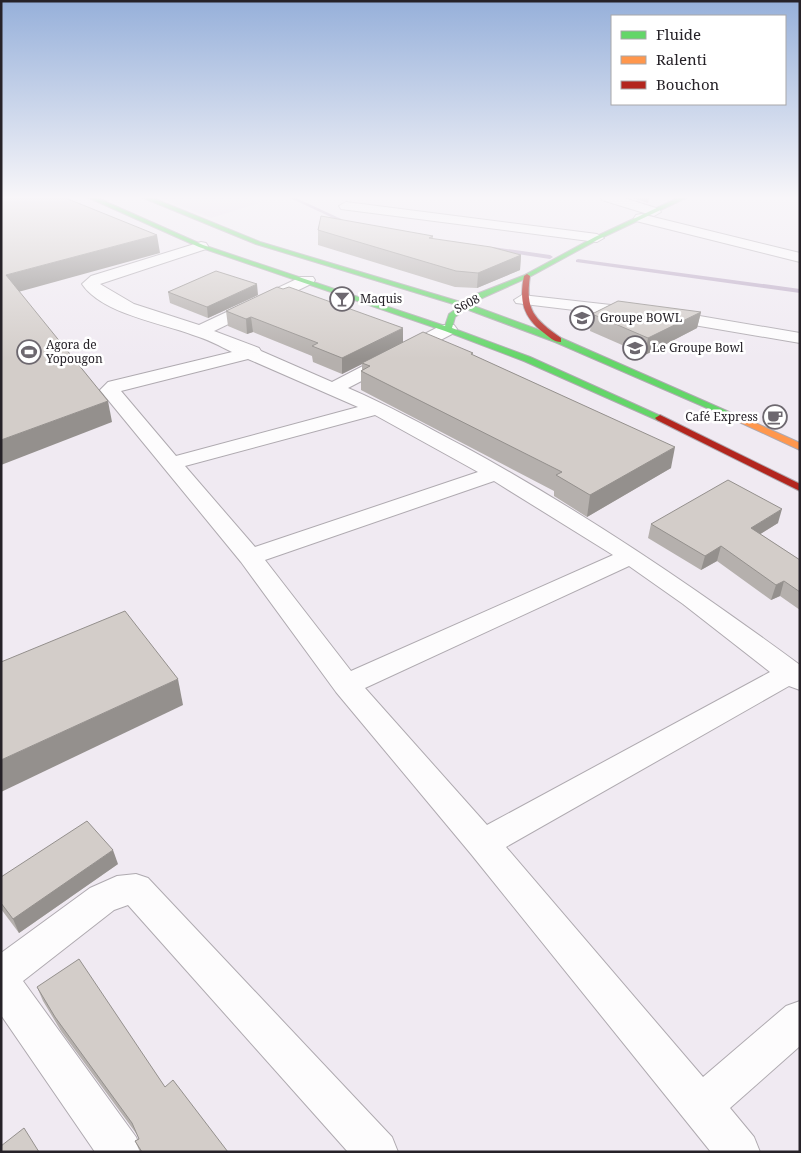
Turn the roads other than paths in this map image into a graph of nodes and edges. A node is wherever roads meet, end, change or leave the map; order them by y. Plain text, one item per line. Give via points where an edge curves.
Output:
1 (187, 251) edge
2 (217, 251) edge
3 (287, 251) edge
4 (573, 251) edge
5 (775, 251) edge
6 (800, 258) edge
7 (527, 276) junction
8 (307, 280) junction
9 (514, 299) junction
10 (463, 305) junction
11 (494, 306) dead end
12 (484, 313) junction
13 (448, 329) junction
14 (200, 330) junction
15 (800, 338) edge
16 (558, 340) junction
17 (253, 352) junction
18 (334, 388) junction
19 (377, 408) junction
20 (800, 448) edge
21 (173, 463) junction
22 (496, 474) junction
23 (800, 488) edge
24 (631, 556) junction
25 (250, 557) junction
26 (795, 676) edge
27 (346, 685) junction
28 (483, 844) junction
29 (1, 975) edge
30 (1, 982) edge
31 (800, 1020) edge
32 (702, 1105) junction
33 (111, 1148) edge
34 (377, 1152) edge
35 (740, 1152) edge

1 - 14 street via 90,284 142,312
2 - 8 main road
3 - 10 main road
4 - 7 main road, S608
5 - 6 street
7 - 9 main road
7 - 9 main road, S608
7 - 10 main road, S608
8 - 13 main road
8 - 14 street
9 - 15 street via 682,318
9 - 16 main road via 537,324
10 - 12 main road
10 - 13 main road, S608 via 452,316
11 - 12 main road, S608
12 - 13 main road, S608
12 - 16 main road
13 - 18 street
13 - 23 main road via 638,407
14 - 17 street
16 - 20 main road
17 - 18 street
17 - 21 street via 111,388
18 - 19 street
19 - 21 street
19 - 22 street
21 - 25 street
22 - 24 street
22 - 25 street
24 - 26 street
24 - 27 street
25 - 27 street
26 - 28 street
27 - 28 street
28 - 32 street
29 - 34 street via 102,899 117,891 136,889
30 - 33 street
31 - 32 street
32 - 35 street

